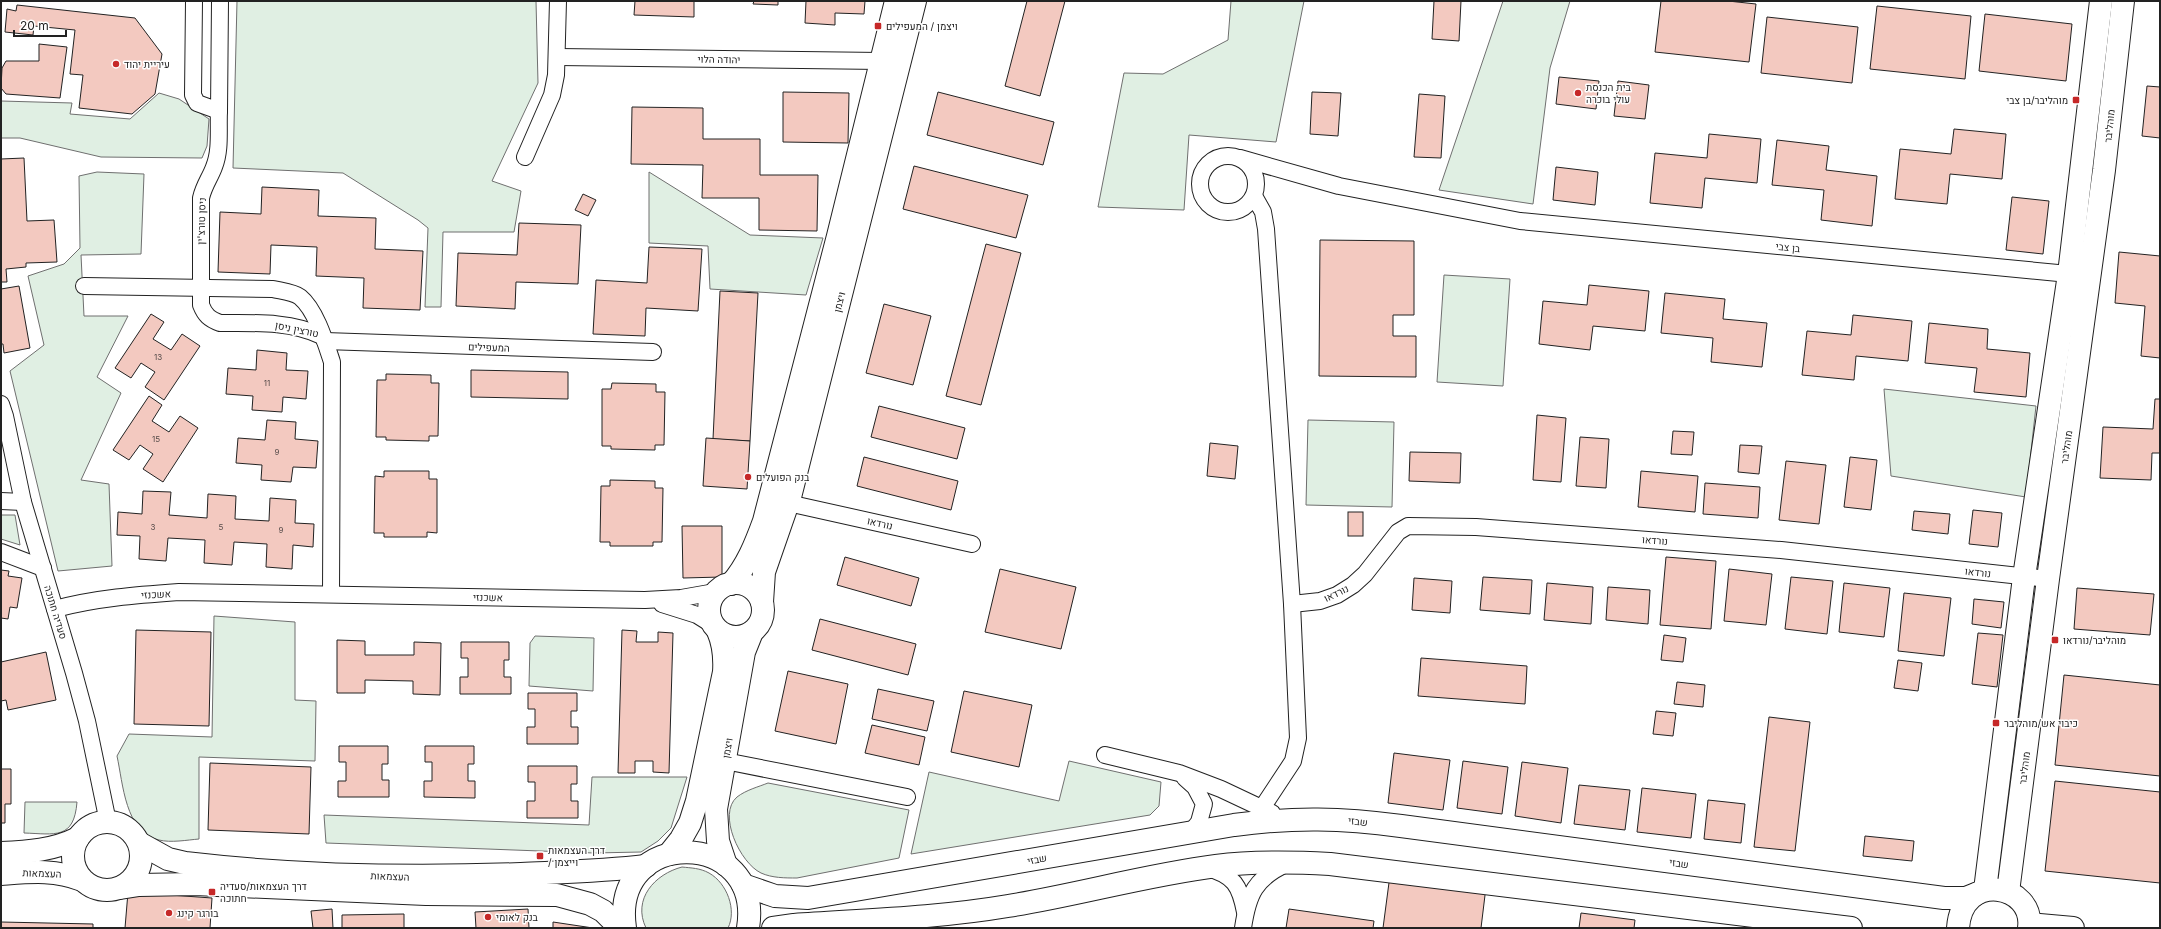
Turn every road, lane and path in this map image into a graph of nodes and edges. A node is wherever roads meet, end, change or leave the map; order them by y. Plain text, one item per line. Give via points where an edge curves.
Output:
1 (194, 1) edge
2 (220, 1) edge
3 (558, 1) edge
4 (896, 1) edge
5 (915, 1) edge
6 (2101, 1) edge
7 (2123, 1) edge
8 (558, 57) junction
9 (882, 62) junction
10 (218, 111) junction
11 (526, 157) dead end
12 (1240, 158) junction
13 (1298, 174) junction
14 (1256, 192) junction
15 (2069, 274) junction
16 (2090, 276) junction
17 (84, 286) dead end
18 (199, 288) junction
19 (324, 338) junction
20 (653, 352) dead end
21 (1, 404) edge
22 (1, 501) edge
23 (23, 502) junction
24 (788, 503) junction
25 (972, 544) dead end
26 (1, 552) edge
27 (43, 568) junction
28 (2024, 577) junction
29 (2048, 579) junction
30 (723, 588) junction
31 (330, 594) junction
32 (645, 600) junction
33 (762, 602) junction
34 (1292, 604) junction
35 (55, 609) junction
36 (715, 628) junction
37 (752, 632) junction
38 (1105, 754) dead end
39 (725, 761) junction
40 (1179, 773) junction
41 (907, 797) dead end
42 (1262, 808) junction
43 (1286, 819) junction
44 (108, 822) junction
45 (1191, 832) junction
46 (78, 838) junction
47 (139, 843) junction
48 (1, 853) edge
49 (668, 854) junction
50 (1291, 862) junction
51 (726, 865) junction
52 (646, 866) junction
53 (1205, 868) junction
54 (1, 874) edge
55 (82, 880) junction
56 (743, 885) junction
57 (120, 888) junction
58 (1981, 892) junction
59 (2008, 892) junction
60 (1245, 912) junction
61 (2030, 926) edge
62 (620, 928) edge
63 (625, 928) edge
64 (748, 928) edge
65 (773, 928) edge
66 (1243, 928) edge
67 (1851, 928) edge
68 (1958, 928) edge
69 (2073, 928) edge

1 - 10 street via 193,95 197,103
2 - 10 street, ניסן טורצ'ין
3 - 8 street
4 - 9 street, ויצמן
5 - 24 street, ויצמן
6 - 15 street
7 - 16 street, מוהליבר
8 - 9 street, יהודה הלוי
8 - 11 street via 552,95
9 - 30 street, ויצמן via 764,520 741,573
10 - 18 street, ניסן טורצ'ין via 218,153 201,198
12 - 13 street, בן צבי
12 - 14 street via 1253,170
12 - 14 street via 1222,156 1213,160 1201,175 1202,194 1214,209 1233,212 1242,209
13 - 14 street via 1265,180
13 - 15 street, בן צבי via 1339,186 1520,221
14 - 34 street via 1266,229
15 - 16 street, בן צבי
15 - 28 street
16 - 29 street, מוהליבר
17 - 18 street, טורצין ניסן
18 - 19 street, טורצין ניסן via 273,289 300,297 309,308
18 - 19 street, טורצין ניסן via 200,305 212,320 220,323 279,324 297,327
19 - 20 street, המעפילים
19 - 31 street via 332,362
21 - 23 street, סעדיה חתוכה
22 - 23 street
23 - 27 street, סעדיה חתוכה
24 - 25 street, נורדאו
24 - 33 street, ויצמן via 764,572
26 - 27 street
27 - 35 street, סעדיה חתוכה
28 - 29 street, נורדאו
28 - 34 street, נורדאו via 1781,550 1476,527 1408,526 1398,532 1353,585 1337,595 1320,601
28 - 58 street
29 - 59 street, מוהליבר
30 - 32 street, אשכנזי via 681,598
30 - 33 street via 747,586 758,594
30 - 36 street via 708,609
31 - 32 street, אשכנזי
31 - 35 street, אשכנזי via 179,592 80,602
32 - 36 street, אשכנזי via 677,607 697,615
33 - 37 street via 762,618
34 - 42 street via 1298,738 1293,761
35 - 44 street, סעדיה חתוכה via 88,728
36 - 37 street via 725,636 738,638
36 - 49 street, ויצמן via 723,642 724,672 697,801 684,834
37 - 39 street, ויצמן via 744,652
38 - 40 street
39 - 41 street
39 - 51 street, ויצמן via 716,809 716,826
40 - 42 street
40 - 45 street via 1195,787 1204,804 1199,822
42 - 43 street
43 - 45 street, שבזי
43 - 58 street, שבזי via 1362,821 1944,898 1966,898
44 - 46 street via 91,826
44 - 47 street via 130,830
45 - 56 street, שבזי via 808,898 775,896
46 - 48 street, העצמאות via 42,850
46 - 55 street via 72,854 73,863
47 - 52 street, העצמאות via 168,859 185,863 352,875 462,876
47 - 57 street via 142,858 139,868 135,877
49 - 51 street via 697,852
49 - 52 street
50 - 53 street via 1247,862
50 - 60 street via 1274,869 1259,881 1251,893
50 - 67 street via 1330,864
51 - 56 street
52 - 63 street via 632,882 625,897
53 - 60 street via 1222,872 1236,883
53 - 65 street via 965,913 794,924
54 - 55 street, העצמאות via 41,871 68,874
55 - 57 street via 92,887 104,890
56 - 64 street via 750,915
57 - 62 street, העצמאות via 195,884 426,894 557,895 590,904 603,911
58 - 59 street, שבזי via 1997,889
58 - 68 street via 1962,908
59 - 61 street via 2024,905
60 - 66 street
61 - 69 street

